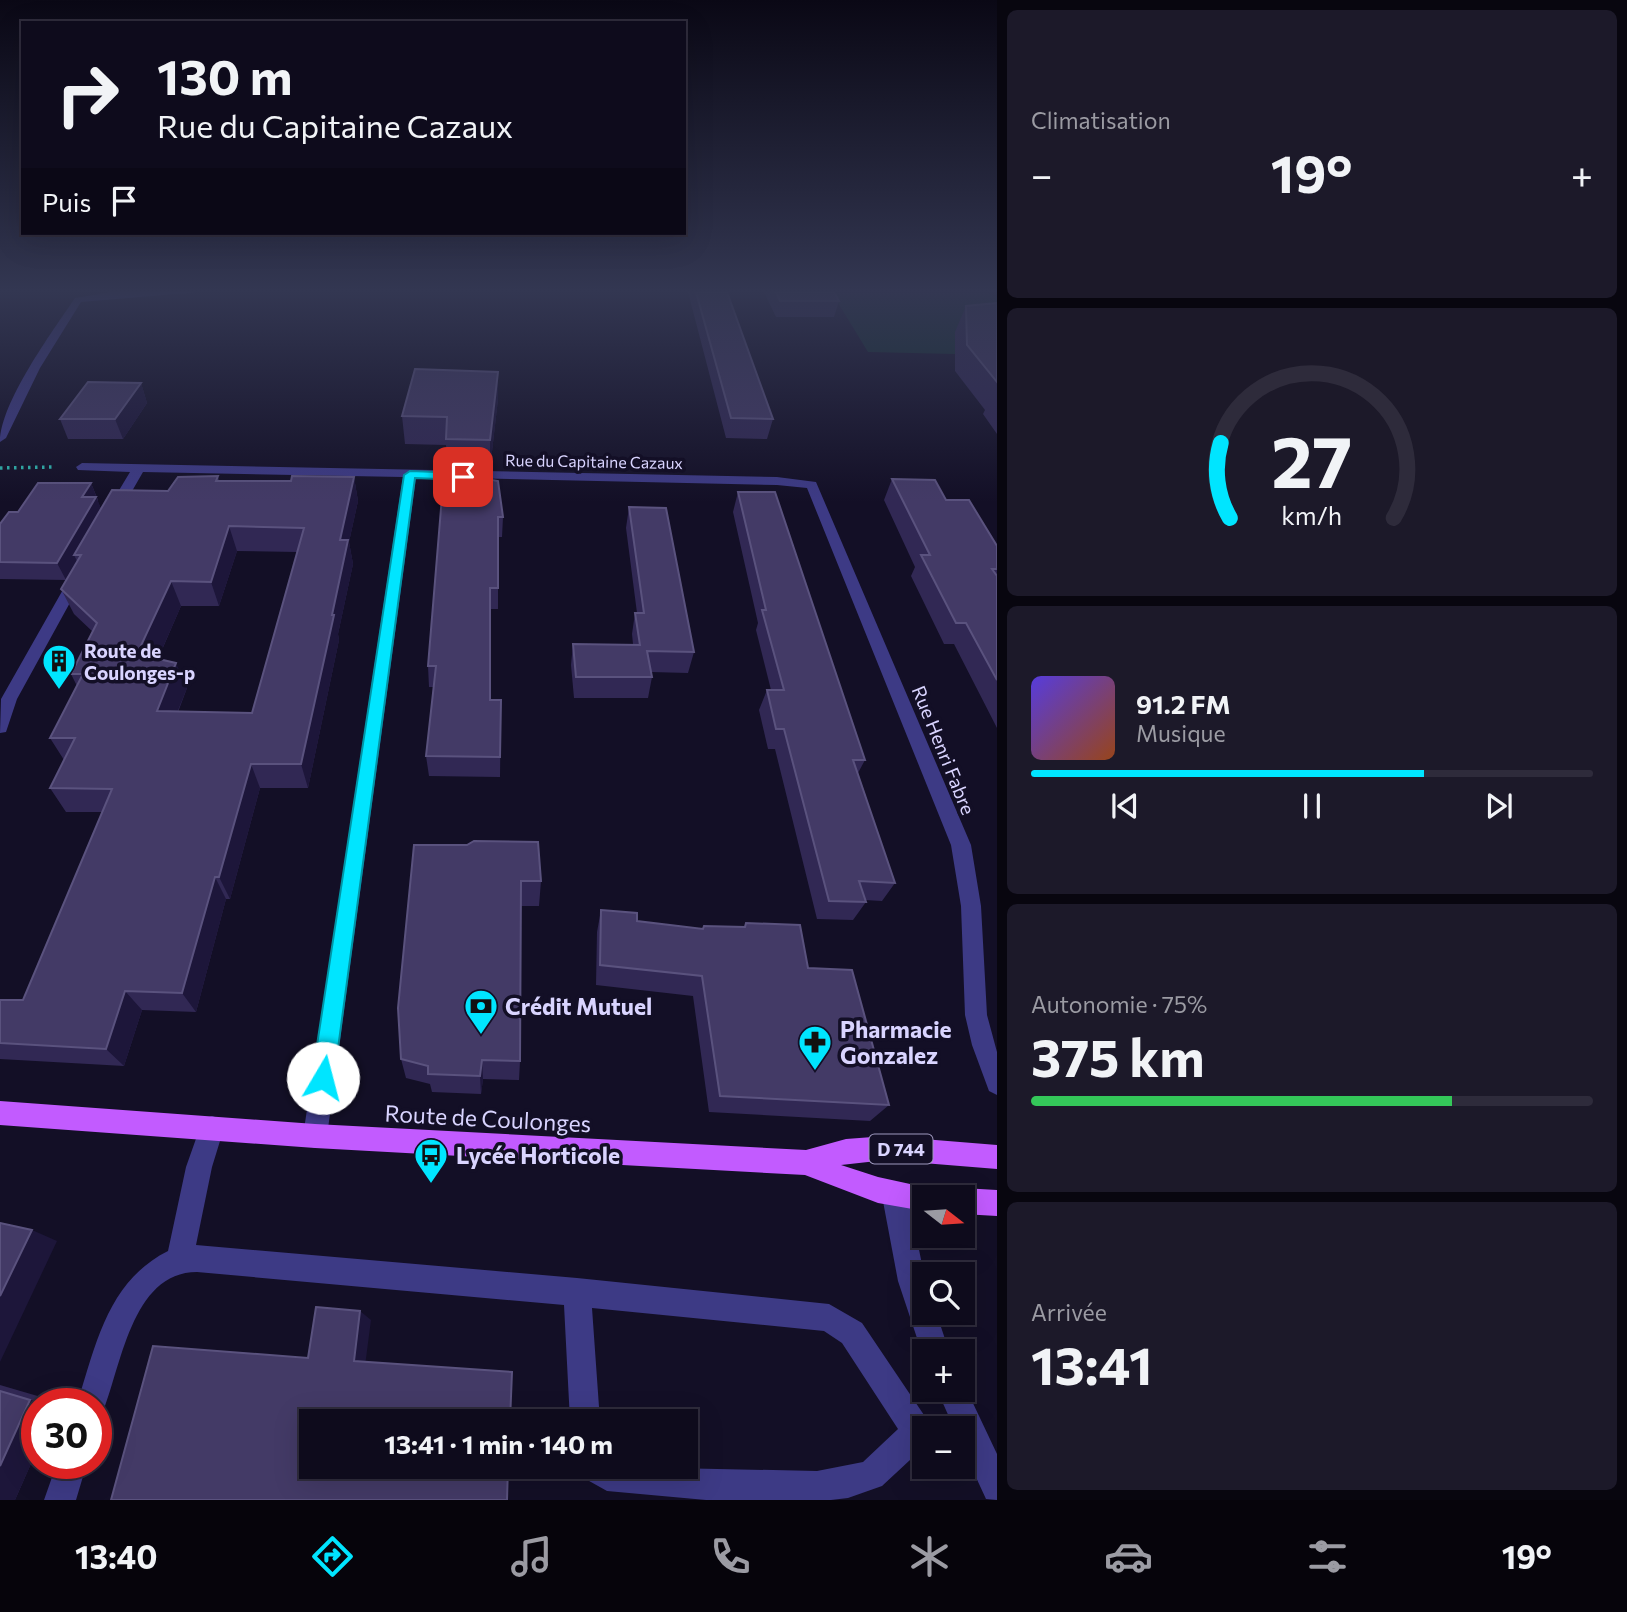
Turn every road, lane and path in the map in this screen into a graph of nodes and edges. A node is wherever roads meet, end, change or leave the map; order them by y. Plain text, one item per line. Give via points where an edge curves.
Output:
1 (39, 362) edge
2 (0, 439) edge
3 (0, 467) edge
4 (82, 467) joint
5 (138, 469) junction
6 (410, 475) junction
7 (812, 485) joint
8 (106, 525) edge
9 (86, 560) edge
10 (0, 727) edge
11 (997, 1083) edge
12 (0, 1113) edge
13 (212, 1128) junction
14 (315, 1136) junction
15 (997, 1157) edge
16 (806, 1163) junction
17 (895, 1196) junction
18 (912, 1197) edge
19 (975, 1202) edge
20 (997, 1203) edge
21 (180, 1259) junction
22 (578, 1292) junction
23 (931, 1339) edge
24 (98, 1388) edge
25 (584, 1409) edge
26 (912, 1418) edge
27 (912, 1439) edge
28 (975, 1449) edge
29 (67, 1479) edge
30 (646, 1479) edge
31 (997, 1488) edge
32 (60, 1500) edge

1 - 2 street
3 - 4 path
4 - 5 street, Rue du Capitaine Cazaux
5 - 6 street, Rue du Capitaine Cazaux
5 - 8 street
6 - 7 street, Rue du Capitaine Cazaux
6 - 14 street
7 - 11 street, Rue Henri Fabre via 961,845 970,876 975,1007
9 - 10 street via 9,699
12 - 13 main road, Route de Coulonges / D 744
13 - 14 main road, Route de Coulonges / D 744
13 - 21 street
14 - 16 main road, Route de Coulonges / D 744
15 - 16 main road, Route de Coulonges / D 744 via 886,1148 846,1151
16 - 17 main road, Route de Coulonges / D 744
17 - 18 main road, Route de Coulonges / D 744
17 - 23 street via 912,1281
19 - 20 main road
21 - 22 street
21 - 24 street via 139,1286 128,1302
22 - 25 street
22 - 26 street via 829,1318 852,1333
27 - 30 street via 873,1474 843,1487 775,1489
28 - 31 street
29 - 32 street

